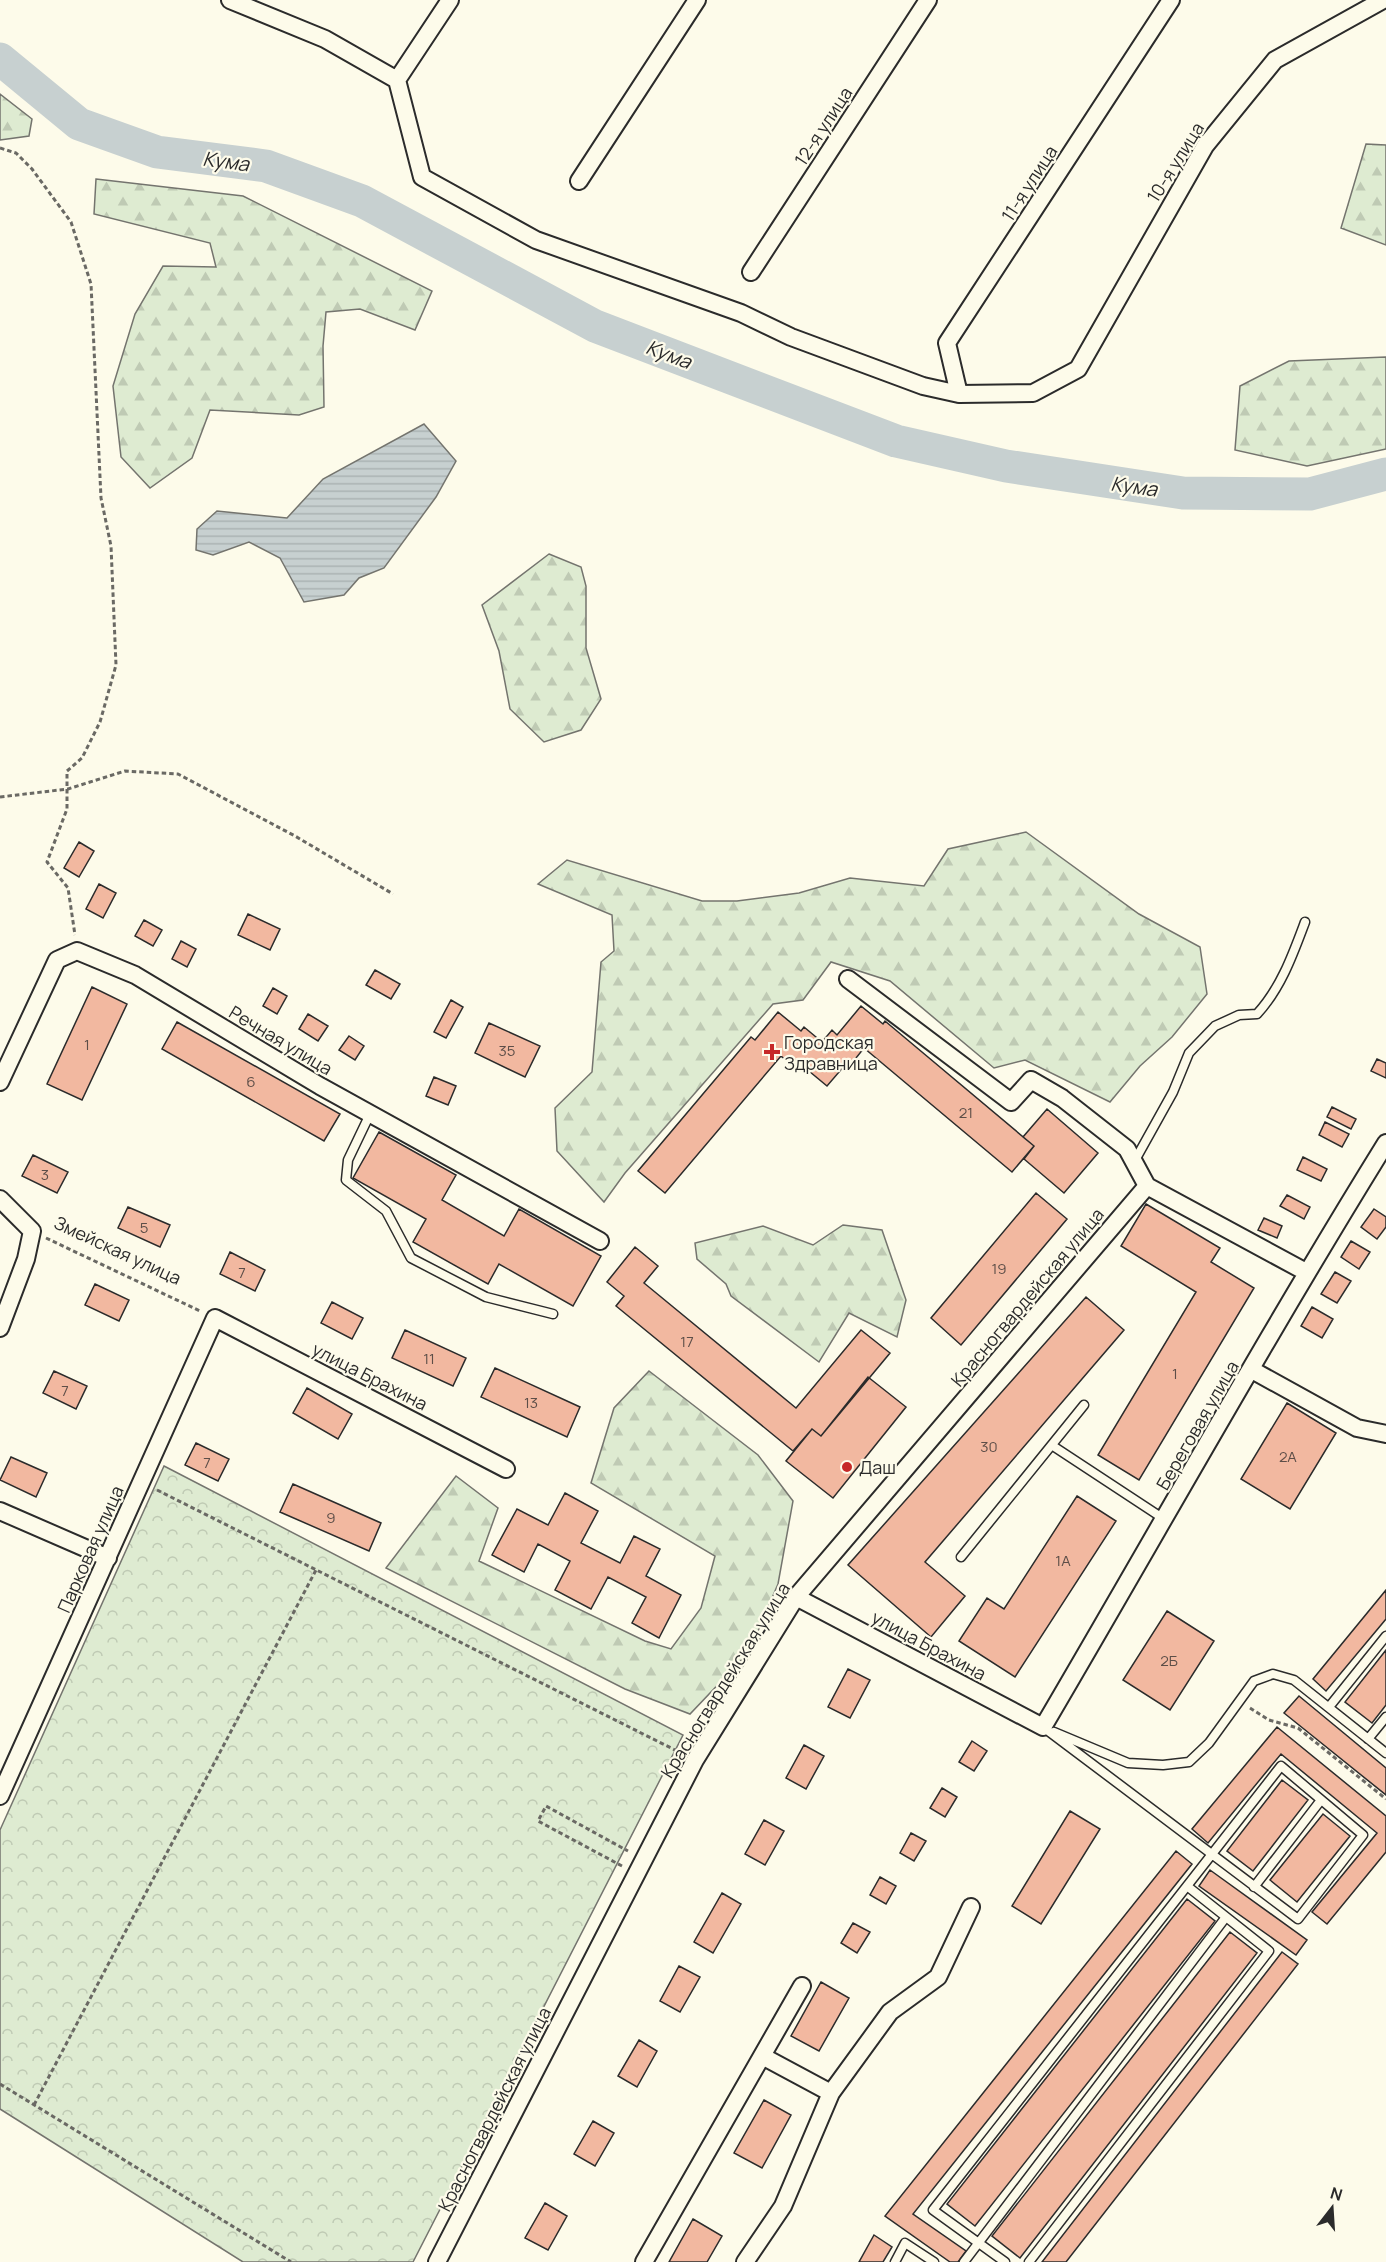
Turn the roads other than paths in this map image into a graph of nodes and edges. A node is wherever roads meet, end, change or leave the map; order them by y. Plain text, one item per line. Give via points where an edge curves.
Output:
1 (230, 0) edge
2 (450, 0) edge
3 (697, 0) edge
4 (927, 0) edge
5 (1171, 0) edge
6 (1383, 0) edge
7 (397, 80) junction
8 (579, 181) dead end
9 (751, 272) dead end
10 (960, 394) junction
11 (1305, 922) dead end
12 (848, 979) dead end
13 (0, 1082) edge
14 (370, 1114) junction
15 (1386, 1143) edge
16 (1134, 1162) junction
17 (1147, 1186) junction
18 (0, 1199) edge
19 (600, 1241) dead end
20 (1306, 1272) junction
21 (553, 1314) dead end
22 (216, 1318) joint
23 (0, 1328) edge
24 (1252, 1370) junction
25 (1084, 1405) dead end
26 (1386, 1434) edge
27 (1053, 1446) junction
28 (506, 1468) dead end
29 (0, 1511) edge
30 (1164, 1519) junction
31 (961, 1557) dead end
32 (108, 1558) junction
33 (796, 1597) junction
34 (1386, 1636) edge
35 (1329, 1707) junction
36 (1386, 1717) edge
37 (1043, 1727) junction
38 (1368, 1739) junction
39 (1386, 1753) edge
40 (0, 1796) edge
41 (1321, 1800) junction
42 (1211, 1855) junction
43 (1187, 1886) junction
44 (1254, 1887) junction
45 (971, 1907) dead end
46 (1226, 1917) junction
47 (802, 1986) dead end
48 (762, 2056) junction
49 (831, 2093) junction
50 (978, 2243) junction
51 (438, 2262) edge
52 (644, 2262) edge
53 (746, 2262) edge
54 (895, 2262) edge
55 (934, 2262) edge
56 (964, 2262) edge
57 (1005, 2262) edge
58 (1029, 2262) edge

1 - 7 street via 325,39
2 - 7 street
3 - 8 street
4 - 9 street, 12-я улица
5 - 10 street, 11-я улица via 947,343
6 - 10 street, 10-я улица via 1275,60 1204,146 1078,369 1033,393
7 - 10 street via 422,177 537,240 741,313 791,337 923,386
11 - 16 lane via 1267,1004 1257,1014 1239,1015 1215,1026 1189,1053 1173,1092
12 - 16 street via 1011,1102 1031,1080 1062,1098 1127,1149
13 - 14 street, Речная улица via 57,960 77,951 135,975
14 - 19 street, Речная улица
14 - 21 lane via 348,1160 346,1180 386,1211 411,1258 486,1297
15 - 20 street, Береговая улица
16 - 17 street
17 - 20 street
17 - 33 street, Красногвардейская улица
18 - 23 street, Змейская улица via 32,1231 26,1259
20 - 24 street, Береговая улица
22 - 28 street, улица Брахина
22 - 32 street, Парковая улица
24 - 26 street via 1357,1428
24 - 30 street, Береговая улица
25 - 27 lane
27 - 30 lane
27 - 31 lane
29 - 32 street
30 - 37 street, Береговая улица
32 - 40 street, Парковая улица
33 - 37 street, улица Брахина
33 - 51 street, Красногвардейская улица via 695,1760
34 - 35 lane
35 - 37 lane via 1294,1680 1274,1674 1254,1680 1209,1743 1189,1762 1163,1765 1128,1763
35 - 38 lane
36 - 38 lane
37 - 42 lane
38 - 39 lane
41 - 42 lane via 1281,1766
41 - 44 lane
41 - 44 lane via 1363,1835 1298,1919
42 - 43 lane
42 - 44 lane
43 - 46 lane
43 - 50 lane via 933,2210
45 - 49 street via 938,1977 890,2012
46 - 50 lane
46 - 58 lane via 1269,1951
47 - 48 street
48 - 49 street
48 - 52 street
49 - 53 street via 783,2206
50 - 56 lane
50 - 57 lane
54 - 55 lane via 905,2243

